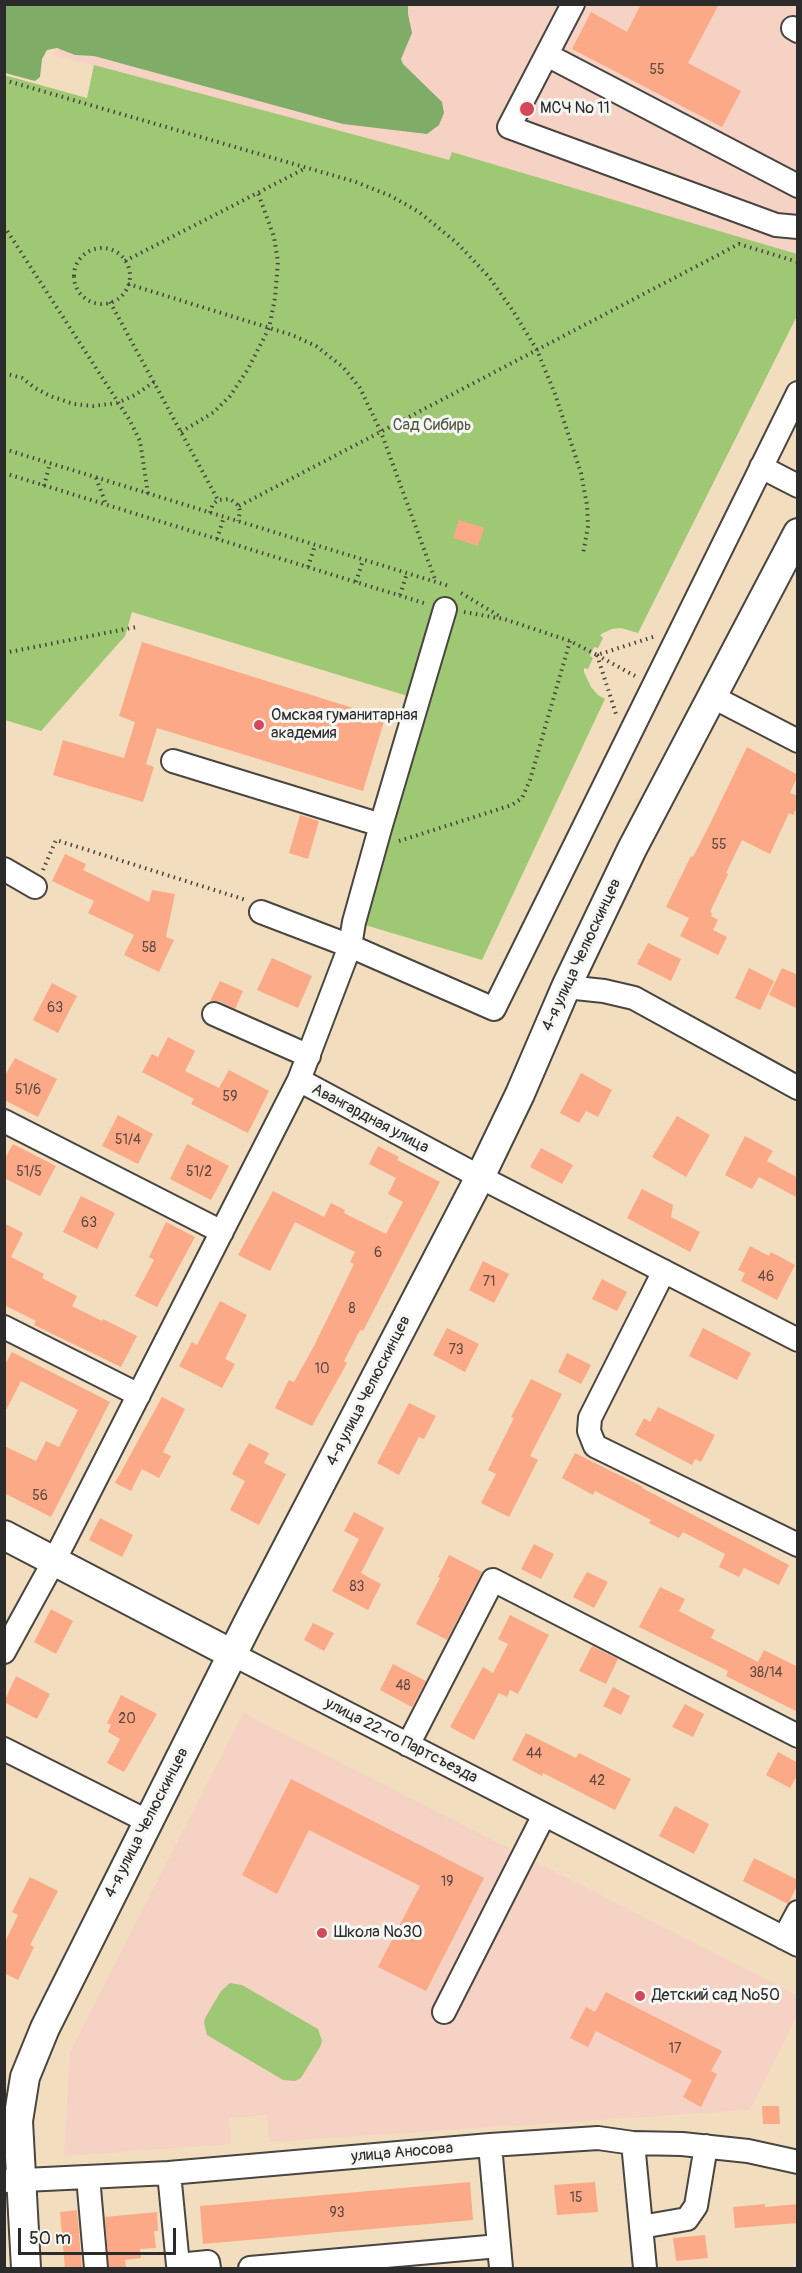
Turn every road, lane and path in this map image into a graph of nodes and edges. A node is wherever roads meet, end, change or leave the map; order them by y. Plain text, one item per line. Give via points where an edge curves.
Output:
1 (573, 4) edge
2 (547, 55) junction
3 (4, 80) edge
4 (306, 167) junction
5 (798, 186) edge
6 (258, 193) junction
7 (797, 225) edge
8 (4, 226) edge
9 (125, 261) junction
10 (798, 262) edge
11 (128, 284) junction
12 (111, 302) junction
13 (268, 328) junction
14 (537, 350) junction
15 (4, 373) edge
16 (154, 382) junction
17 (798, 393) edge
18 (117, 403) junction
19 (182, 432) junction
20 (381, 432) junction
21 (4, 449) edge
22 (51, 464) junction
23 (761, 467) junction
24 (4, 474) edge
25 (96, 477) junction
26 (44, 486) junction
27 (798, 486) edge
28 (148, 494) junction
29 (218, 500) junction
30 (106, 505) junction
31 (239, 506) junction
32 (210, 513) junction
33 (224, 517) junction
34 (238, 521) junction
35 (798, 533) edge
36 (217, 539) junction
37 (315, 545) junction
38 (583, 554) dead end
39 (363, 560) junction
40 (309, 567) junction
41 (407, 573) junction
42 (356, 582) junction
43 (436, 582) junction
44 (451, 587) dead end
45 (460, 592) dead end
46 (400, 595) junction
47 (444, 609) junction
48 (504, 619) junction
49 (136, 627) dead end
50 (682, 627) junction
51 (570, 641) junction
52 (4, 653) edge
53 (597, 655) junction
54 (711, 696) junction
55 (798, 741) edge
56 (626, 742) junction
57 (173, 761) dead end
58 (385, 834) junction
59 (4, 869) edge
60 (35, 887) joint
61 (261, 912) joint
62 (350, 946) junction
63 (566, 987) junction
64 (214, 1014) dead end
65 (309, 1056) junction
66 (299, 1080) junction
67 (798, 1088) edge
68 (4, 1120) edge
69 (480, 1178) junction
70 (222, 1232) junction
71 (664, 1271) junction
72 (4, 1327) edge
73 (798, 1340) edge
74 (139, 1395) junction
75 (4, 1535) edge
76 (798, 1545) edge
77 (54, 1561) junction
78 (4, 1652) edge
79 (232, 1654) junction
80 (798, 1736) edge
81 (408, 1744) junction
82 (4, 1749) edge
83 (544, 1815) junction
84 (147, 1821) junction
85 (798, 1912) edge
86 (791, 1942) edge
87 (444, 2012) dead end
88 (633, 2143) junction
89 (490, 2145) junction
90 (706, 2146) junction
91 (798, 2162) edge
92 (170, 2173) junction
93 (88, 2177) junction
94 (12, 2180) edge
95 (641, 2227) junction
96 (500, 2257) edge
97 (449, 2260) edge
98 (26, 2268) edge
99 (96, 2268) edge
100 (209, 2268) edge
101 (250, 2268) edge
102 (645, 2268) edge

1 - 2 street
2 - 5 street
2 - 7 street via 509,127 776,225
3 - 4 path
4 - 6 path
4 - 14 path via 391,196 426,218 489,276
6 - 9 path
6 - 13 path via 274,237 278,262
8 - 18 path
9 - 11 path
9 - 12 path via 103,248 86,253 75,266 79,292 93,302
10 - 14 path via 739,244
11 - 12 path
11 - 13 path
12 - 16 path
13 - 19 path via 230,396 214,412
13 - 20 path via 316,346 342,367 360,388
14 - 20 path
14 - 38 path via 581,473 588,526
15 - 18 path via 74,404
16 - 18 path
16 - 19 path
17 - 23 street
18 - 28 path via 140,441
19 - 29 path
20 - 31 path
20 - 43 path
21 - 22 path
22 - 25 path
22 - 26 path
23 - 27 street
23 - 50 street
24 - 26 path
25 - 28 path
25 - 30 path
26 - 30 path
28 - 32 path
29 - 31 path via 230,499
29 - 32 path
30 - 36 path
31 - 34 path
32 - 33 path
33 - 34 path
33 - 36 path
34 - 37 path
35 - 54 main road, 4-я улица Челюскинцев
36 - 40 path
37 - 39 path
37 - 40 path
39 - 41 path
39 - 42 path
40 - 42 path
41 - 43 path
41 - 46 path
42 - 46 path
43 - 44 path
45 - 48 path
46 - 47 path
47 - 48 path
47 - 58 street, Авангардная улица
48 - 51 path
49 - 52 path
50 - 53 path
50 - 56 street
51 - 53 path
51 - 58 path via 522,798 512,805
53 - 56 path
54 - 55 street
54 - 63 main road, 4-я улица Челюскинцев
56 - 62 street via 494,1009
57 - 58 street
58 - 62 street, Авангардная улица via 354,922
59 - 60 street
60 - 61 path via 56,840 244,898
61 - 62 street
62 - 65 street, Авангардная улица
63 - 67 street via 634,998
63 - 69 main road, 4-я улица Челюскинцев
64 - 65 street
65 - 66 street, Авангардная улица
66 - 69 street, Авангардная улица
66 - 70 street
68 - 70 street
69 - 71 street, Авангардная улица
69 - 79 main road, 4-я улица Челюскинцев
70 - 74 street
71 - 73 street, Авангардная улица
71 - 76 street via 590,1418 589,1431 595,1446
72 - 74 street
74 - 77 street
75 - 77 main road, улица 22-го Партсъезда
77 - 78 street
77 - 79 main road, улица 22-го Партсъезда
79 - 81 street, улица 22-го Партсъезда
79 - 84 main road, 4-я улица Челюскинцев
80 - 81 street via 493,1580
81 - 83 street, улица 22-го Партсъезда
82 - 84 street
83 - 86 street, улица 22-го Партсъезда
83 - 87 street
84 - 94 main road, 4-я улица Челюскинцев via 45,2028 25,2078
85 - 86 street
88 - 89 street, улица Аносова via 598,2138
88 - 90 street, улица Аносова
88 - 95 street
89 - 92 street, улица Аносова
89 - 96 street
90 - 91 street, улица Аносова
90 - 95 street via 696,2206 687,2219
92 - 93 street, улица Аносова
92 - 100 street via 178,2265 208,2262
93 - 94 street, улица Аносова
93 - 99 street
94 - 98 main road, 4-я улица Челюскинцев
95 - 102 street
96 - 97 street
97 - 101 street

